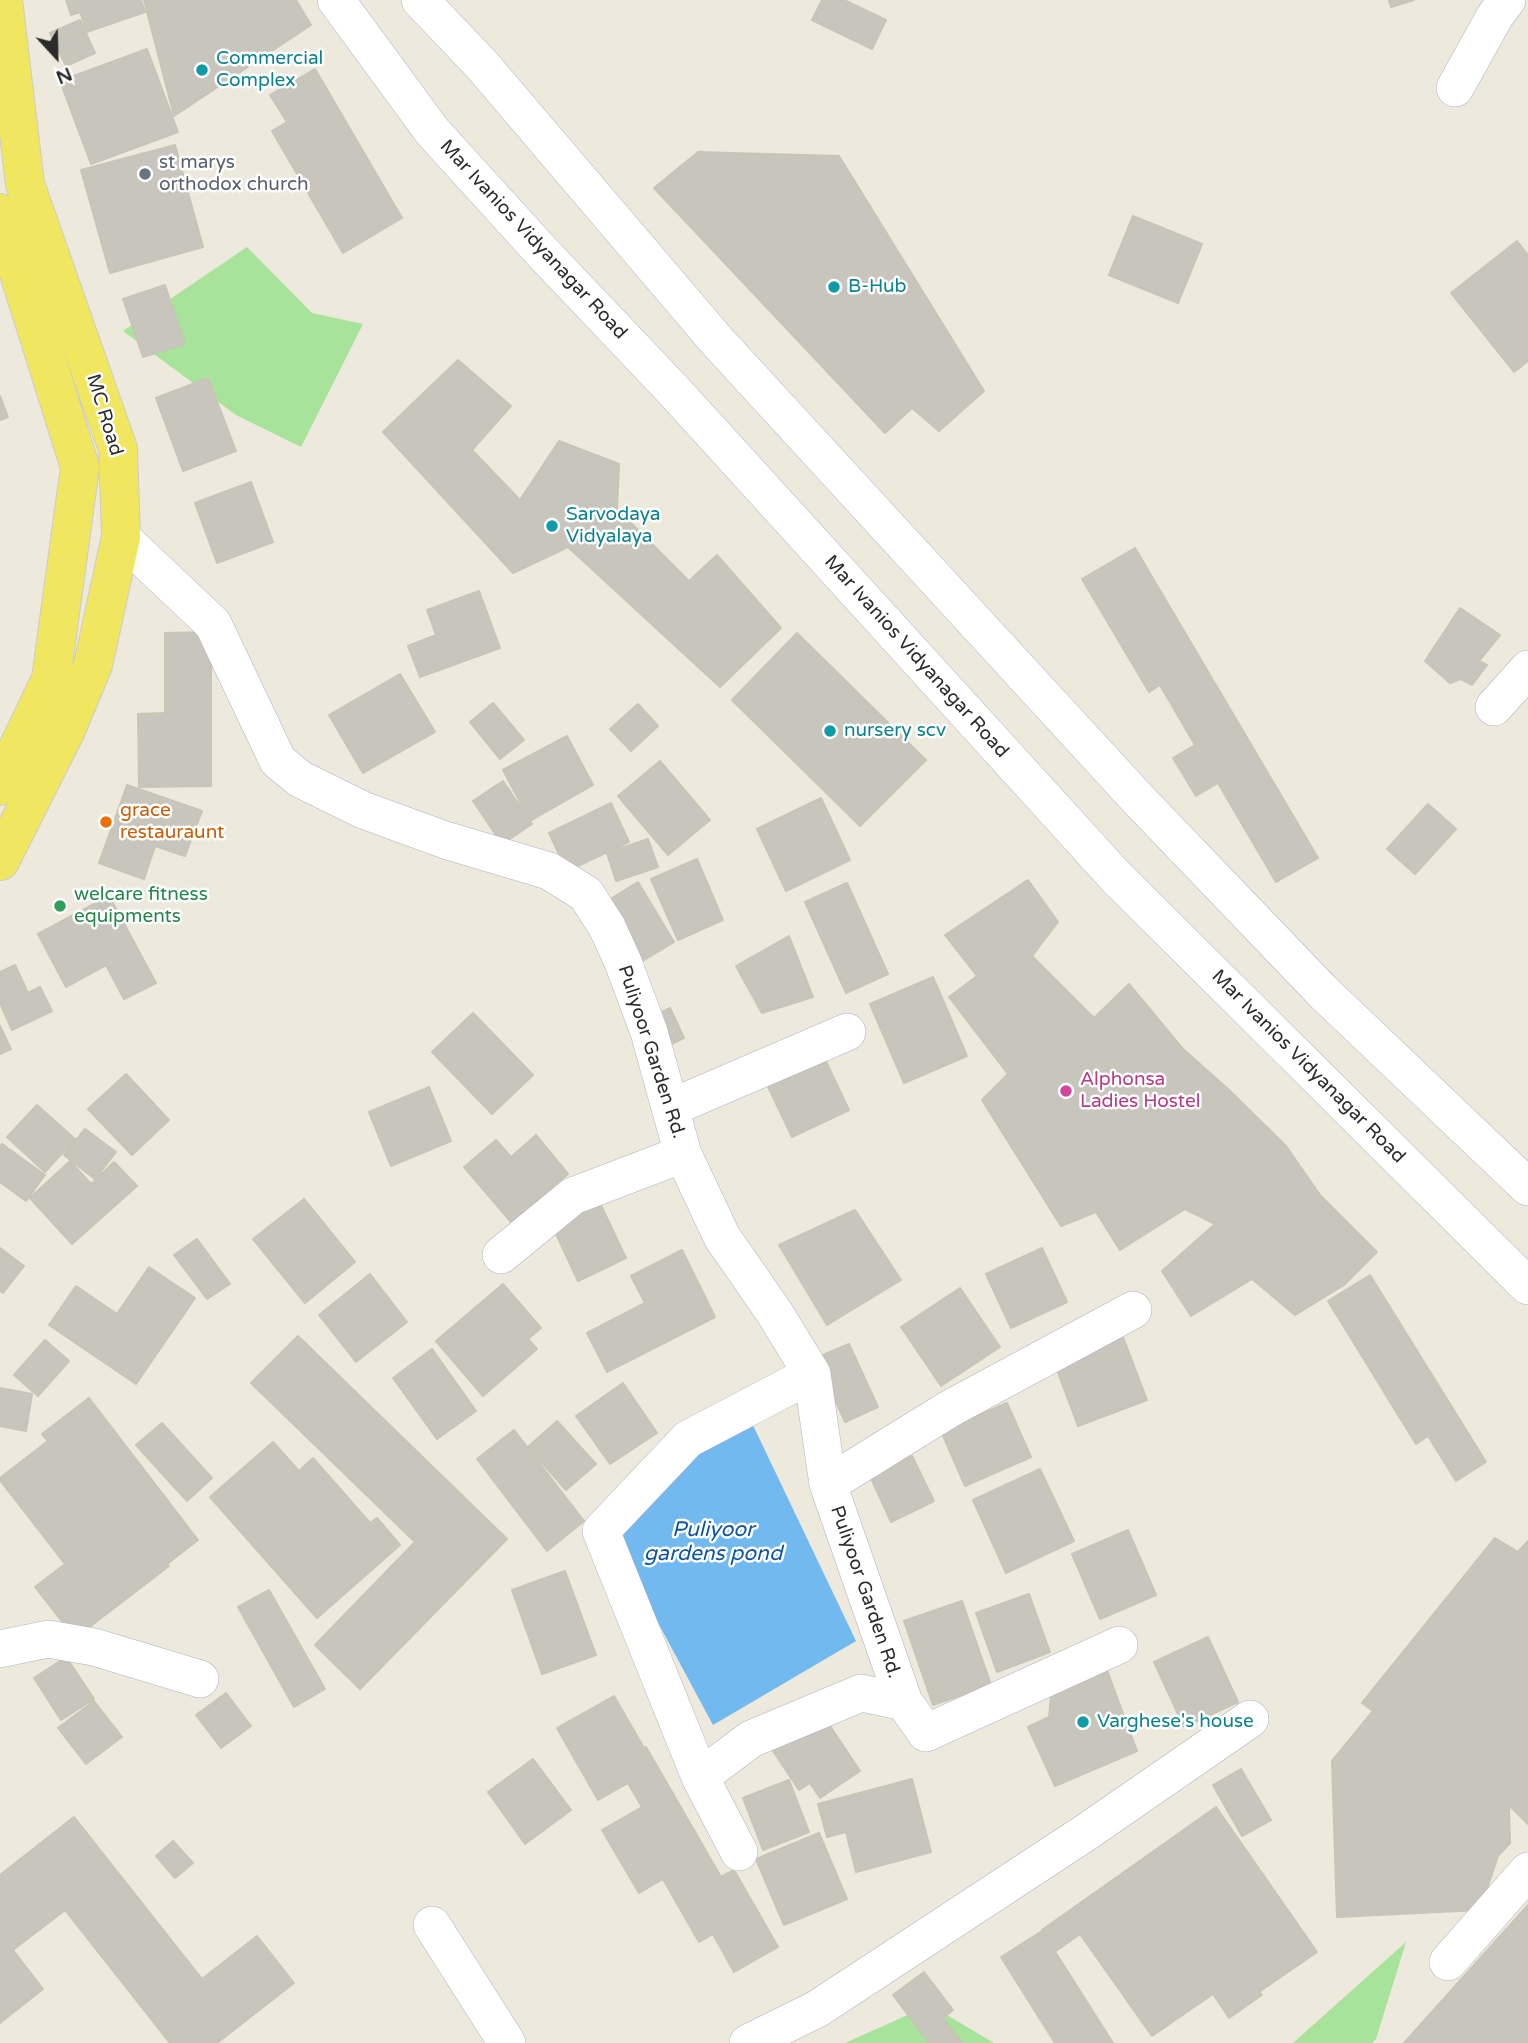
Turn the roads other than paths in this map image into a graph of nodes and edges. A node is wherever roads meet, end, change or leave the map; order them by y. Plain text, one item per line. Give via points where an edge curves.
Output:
1 (4, 0) edge
2 (336, 0) edge
3 (420, 0) edge
4 (1507, 0) edge
5 (1455, 89) dead end
6 (0, 213) edge
7 (121, 537) junction
8 (1528, 669) edge
9 (1494, 707) dead end
10 (0, 786) edge
11 (0, 861) edge
12 (847, 1032) dead end
13 (670, 1108) junction
14 (683, 1154) junction
15 (1528, 1187) edge
16 (501, 1255) dead end
17 (1528, 1286) edge
18 (1132, 1310) dead end
19 (812, 1374) junction
20 (828, 1484) junction
21 (1119, 1644) dead end
22 (0, 1649) edge
23 (200, 1679) dead end
24 (904, 1702) junction
25 (1251, 1719) dead end
26 (700, 1777) junction
27 (739, 1852) dead end
28 (1528, 1871) edge
29 (432, 1926) dead end
30 (1448, 1962) dead end
31 (508, 2043) edge
32 (748, 2043) edge

1 - 7 main road, MC Road via 25,184 118,449
2 - 17 street, Mar Ivanios Vidyanagar Road via 432,131 1117,878
3 - 15 street via 482,65 717,341 1136,797 1323,992
4 - 5 street
6 - 10 main road, MC Road via 80,467 51,680
7 - 11 main road, MC Road via 93,665
7 - 13 street, Puliyoor Garden Rd. via 213,624 278,761 300,779 363,810 549,871 586,894 623,962 649,1031
8 - 9 street
12 - 13 street
13 - 14 street, Puliyoor Garden Rd.
14 - 16 street via 573,1196
14 - 19 street, Puliyoor Garden Rd. via 722,1237
18 - 20 street via 951,1408
19 - 20 street, Puliyoor Garden Rd.
19 - 26 street via 688,1439 601,1531
20 - 24 street, Puliyoor Garden Rd.
21 - 24 street, Puliyoor Garden Rd. via 926,1733
22 - 23 street via 48,1639 94,1647
24 - 26 street via 861,1693 751,1739
25 - 32 street via 817,2009
26 - 27 street
28 - 30 street
29 - 31 street

